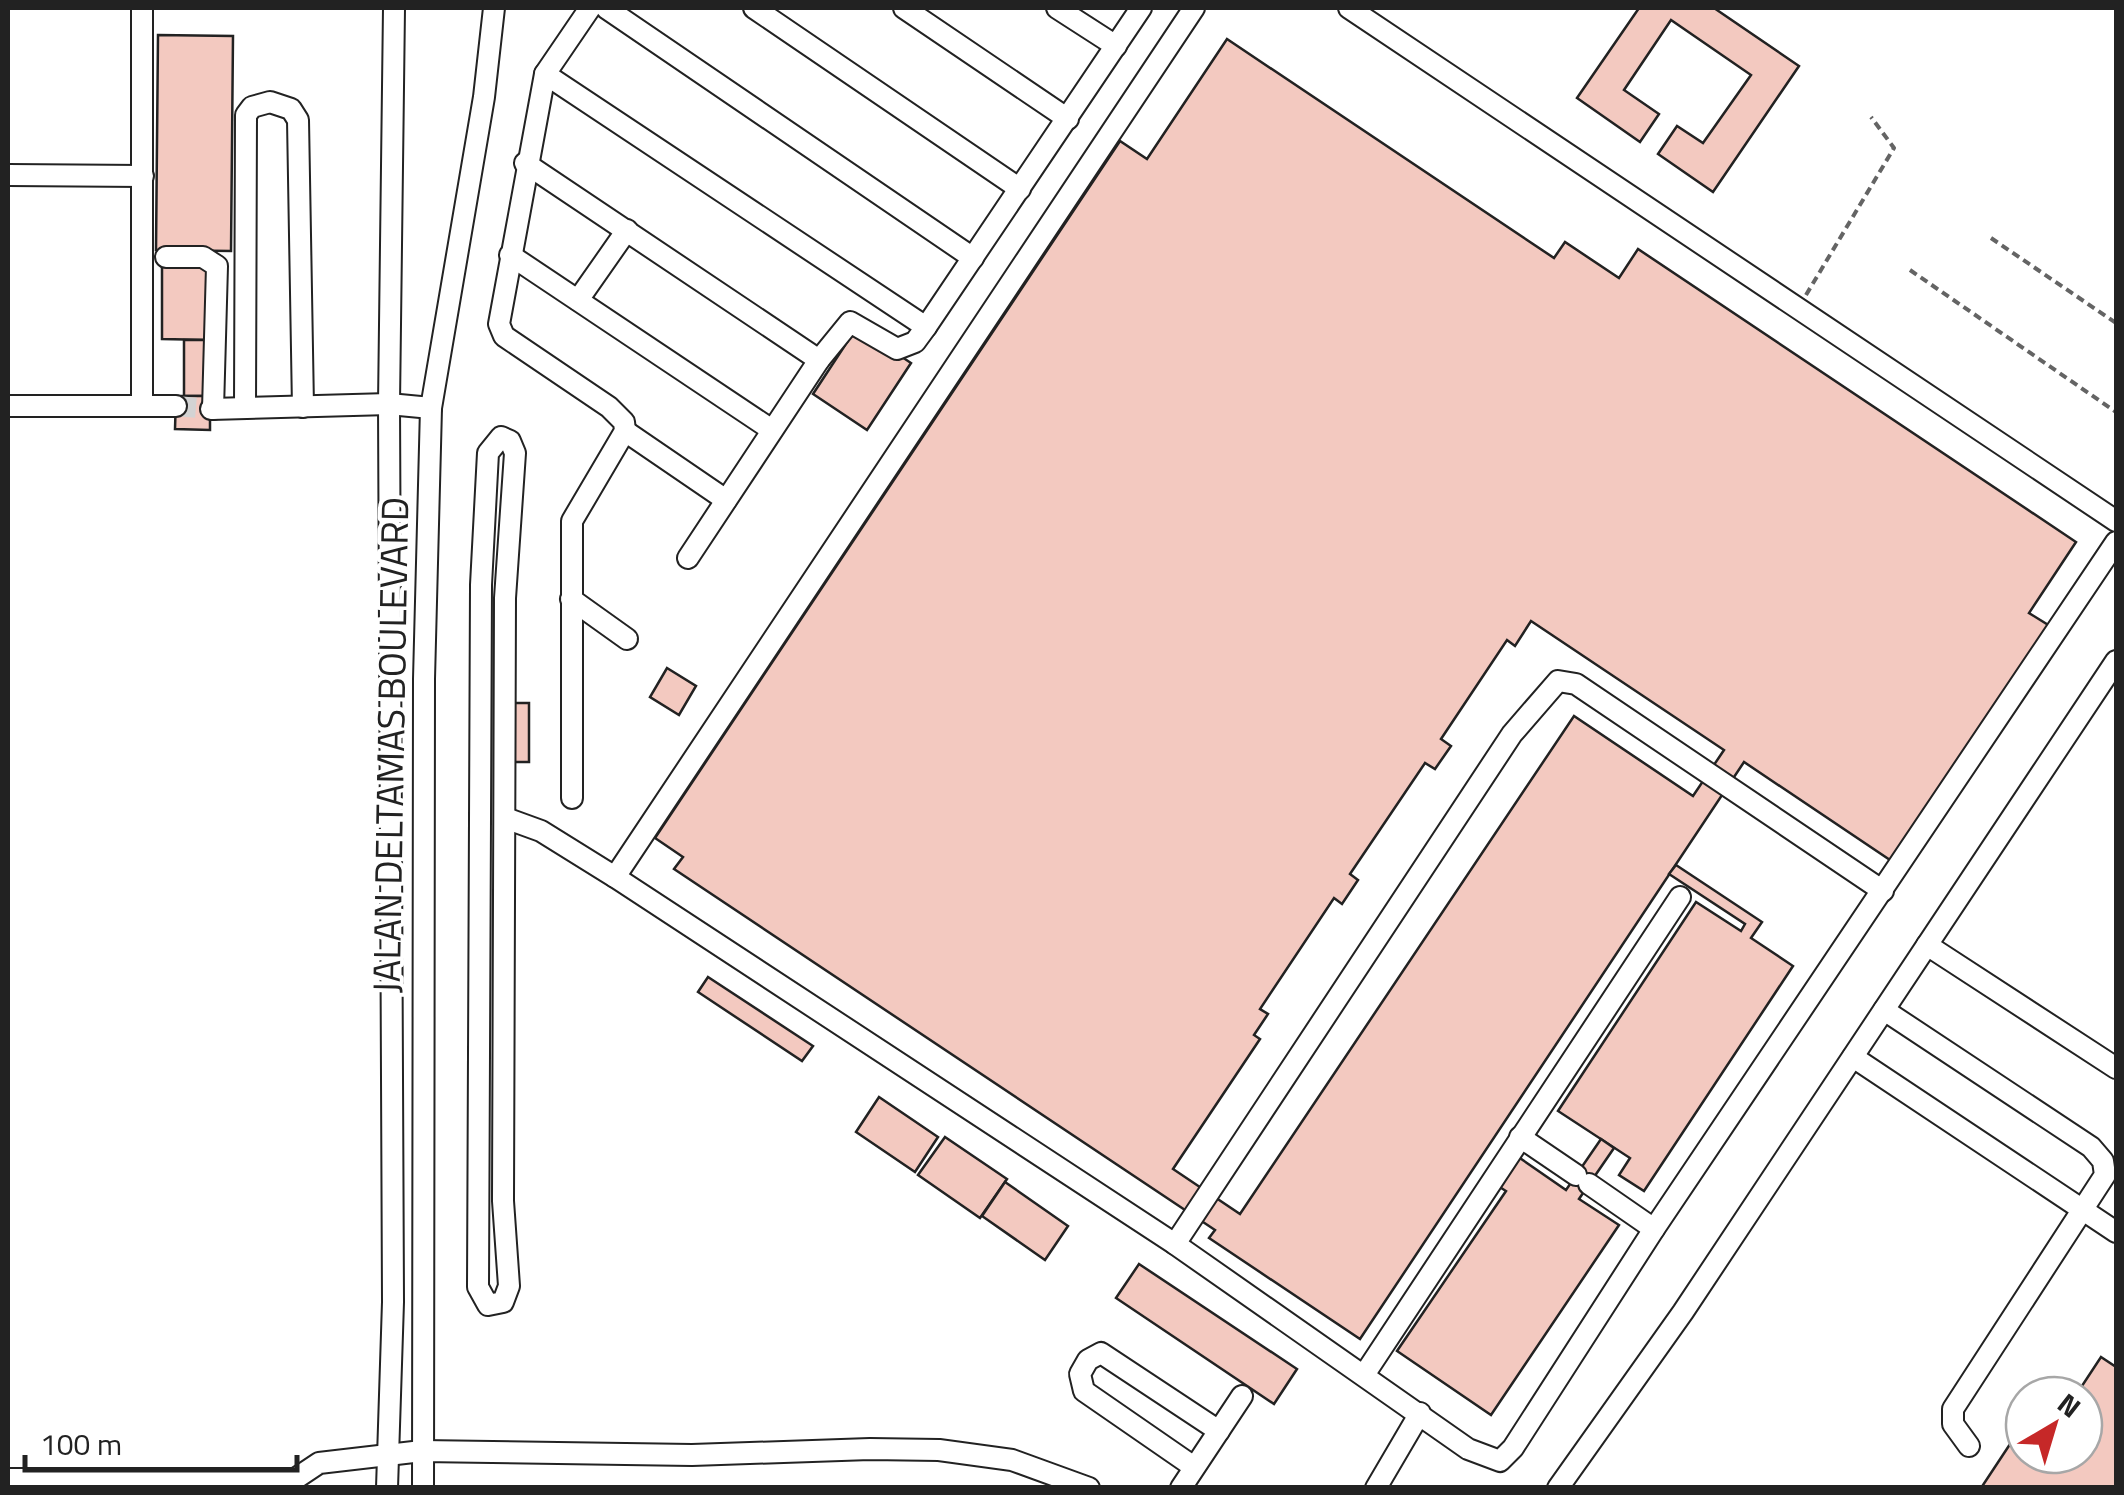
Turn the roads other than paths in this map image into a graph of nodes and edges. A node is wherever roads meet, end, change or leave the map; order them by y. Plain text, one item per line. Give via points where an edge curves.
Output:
1 (142, 8) edge
2 (394, 8) edge
3 (494, 8) edge
4 (590, 8) edge
5 (606, 8) edge
6 (754, 8) edge
7 (904, 8) edge
8 (1057, 8) edge
9 (1140, 8) edge
10 (1194, 8) edge
11 (1349, 8) edge
12 (1116, 46) junction
13 (545, 74) junction
14 (1068, 118) junction
15 (525, 162) junction
16 (8, 175) edge
17 (143, 176) junction
18 (1020, 190) junction
19 (627, 230) junction
20 (510, 255) junction
21 (166, 257) dead end
22 (973, 258) junction
23 (578, 300) junction
24 (926, 327) junction
25 (819, 360) junction
26 (389, 404) junction
27 (142, 405) junction
28 (8, 406) edge
29 (176, 406) tunnel mouth
30 (303, 407) junction
31 (246, 408) junction
32 (431, 408) junction
33 (772, 430) junction
34 (624, 431) junction
35 (726, 500) junction
36 (2116, 521) edge
37 (2116, 542) edge
38 (688, 558) dead end
39 (572, 598) junction
40 (627, 639) dead end
41 (2116, 662) edge
42 (572, 798) dead end
43 (508, 819) junction
44 (615, 877) junction
45 (1883, 891) junction
46 (1680, 897) dead end
47 (1928, 946) junction
48 (1897, 1019) junction
49 (1868, 1067) junction
50 (2116, 1068) edge
51 (1520, 1138) junction
52 (2082, 1209) junction
53 (1654, 1229) junction
54 (2116, 1232) edge
55 (1175, 1244) junction
56 (1364, 1375) junction
57 (1242, 1396) dead end
58 (1420, 1413) junction
59 (1220, 1431) junction
60 (1969, 1446) dead end
61 (422, 1451) junction
62 (387, 1453) junction
63 (1194, 1467) junction
64 (8, 1479) edge
65 (301, 1483) edge
66 (387, 1488) edge
67 (422, 1488) edge
68 (1088, 1488) edge
69 (1181, 1488) edge
70 (1376, 1488) edge
71 (1558, 1488) edge

1 - 17 street
2 - 26 street
3 - 32 street, JALAN DELTAMAS BOULEVARD
4 - 13 street
5 - 22 street
6 - 18 street
7 - 14 street
8 - 12 street
9 - 12 street
10 - 44 street
11 - 36 street
12 - 14 street
13 - 15 street
13 - 24 street
14 - 18 street
15 - 19 street
15 - 20 street
16 - 17 street
17 - 27 street
18 - 22 street
19 - 23 street
19 - 25 street
20 - 23 street
20 - 34 street via 501,332 618,414
21 - 31 street via 203,257 217,266 212,409
22 - 24 street
23 - 33 street
24 - 25 street via 898,349 847,323
25 - 33 street
26 - 30 street
26 - 32 street
26 - 62 street via 393,1302
27 - 28 street
27 - 29 street
30 - 31 street
30 - 31 street via 298,120 291,108 270,102 252,106 246,115
32 - 61 street, JALAN DELTAMAS BOULEVARD
33 - 35 street
34 - 35 street
34 - 39 street via 574,515
35 - 38 street
37 - 45 street
39 - 40 street
39 - 42 street
41 - 47 street
43 - 43 street via 503,1201 509,1286 503,1302 488,1305 478,1287 481,586 488,453 501,437 515,452 505,598
43 - 44 street via 541,831
44 - 55 street
45 - 53 street
45 - 55 street via 1576,684 1558,680 1512,734
46 - 51 street
47 - 48 street
47 - 50 street
48 - 49 street
48 - 52 street via 2091,1147 2105,1176
49 - 52 street
49 - 71 street
51 - 53 street
51 - 56 street
52 - 54 street
52 - 60 street via 1952,1409
53 - 58 street via 1507,1456 1482,1457
55 - 56 street
56 - 58 street
57 - 59 street
58 - 70 street
59 - 63 street
59 - 63 street via 1101,1353 1088,1360 1080,1374 1084,1391
61 - 62 street
61 - 67 street, JALAN DELTAMAS BOULEVARD
61 - 68 street via 940,1450 1012,1460
62 - 65 street via 319,1463
62 - 66 street
63 - 69 street
64 - 65 street

